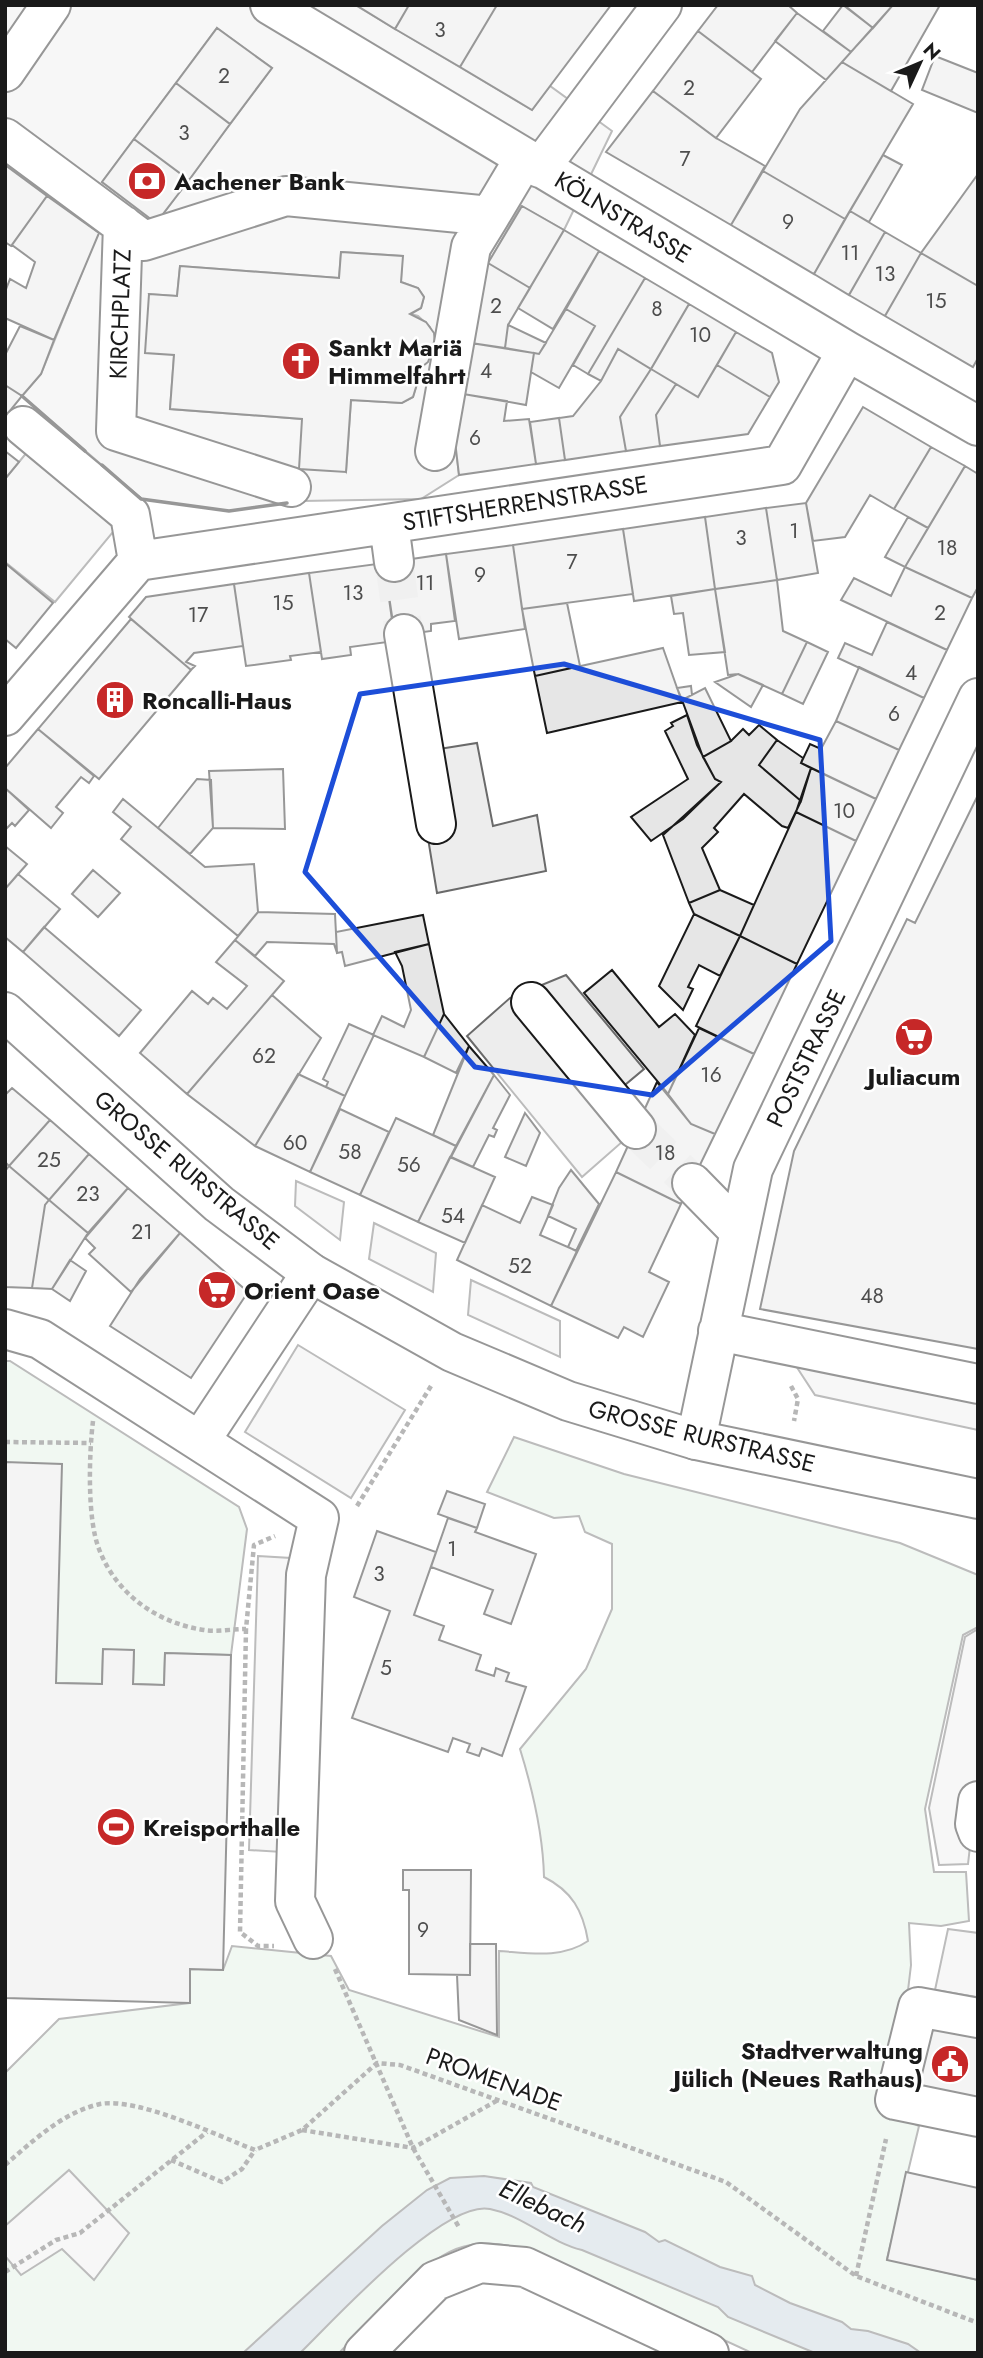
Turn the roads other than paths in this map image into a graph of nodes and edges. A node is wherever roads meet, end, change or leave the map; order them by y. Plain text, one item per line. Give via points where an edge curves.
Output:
1 (51, 5) edge
2 (270, 5) edge
3 (662, 5) edge
4 (5, 72) edge
5 (5, 138) edge
6 (532, 164) junction
7 (490, 216) junction
8 (123, 225) junction
9 (847, 351) junction
10 (23, 426) dead end
11 (978, 426) edge
12 (435, 451) dead end
13 (291, 487) dead end
14 (389, 524) junction
15 (138, 561) junction
16 (394, 562) tunnel mouth
17 (404, 634) tunnel mouth
18 (978, 698) edge
19 (5, 716) edge
20 (436, 824) dead end
21 (531, 1002) dead end
22 (5, 1012) edge
23 (636, 1129) tunnel mouth
24 (692, 1183) tunnel mouth
25 (739, 1230) junction
26 (311, 1272) junction
27 (5, 1329) edge
28 (718, 1331) junction
29 (978, 1384) edge
30 (696, 1440) junction
31 (200, 1441) junction
32 (978, 1499) edge
33 (978, 1801) edge
34 (978, 1832) edge
35 (313, 1939) road end
36 (978, 2018) edge
37 (978, 2116) edge
38 (364, 2353) edge
39 (709, 2353) edge

1 - 4 street
2 - 6 street, KÖLNSTRASSE
3 - 6 street
5 - 8 street
6 - 7 street
6 - 9 street, KÖLNSTRASSE
7 - 8 street, KIRCHPLATZ via 286,195 144,241
7 - 12 street via 471,247
8 - 13 street, KIRCHPLATZ via 116,431
9 - 11 street, KÖLNSTRASSE
9 - 14 street, STIFTSHERRENSTRASSE via 782,465
10 - 15 street via 130,515
14 - 15 street, STIFTSHERRENSTRASSE
14 - 16 street
15 - 19 street
17 - 20 street
18 - 25 street, POSTSTRASSE via 752,1169
21 - 23 street
22 - 26 street, GROSSE RURSTRASSE via 219,1204
24 - 25 street
25 - 28 street, POSTSTRASSE
26 - 30 street, GROSSE RURSTRASSE via 452,1352 568,1401
26 - 31 street
27 - 31 street via 40,1339
28 - 29 street
28 - 30 street, POSTSTRASSE
30 - 32 street, GROSSE RURSTRASSE
31 - 35 street via 319,1517 306,1575 295,1900
33 - 34 street
36 - 37 street via 918,2007 895,2101
38 - 39 street via 435,2281 480,2263 525,2267

